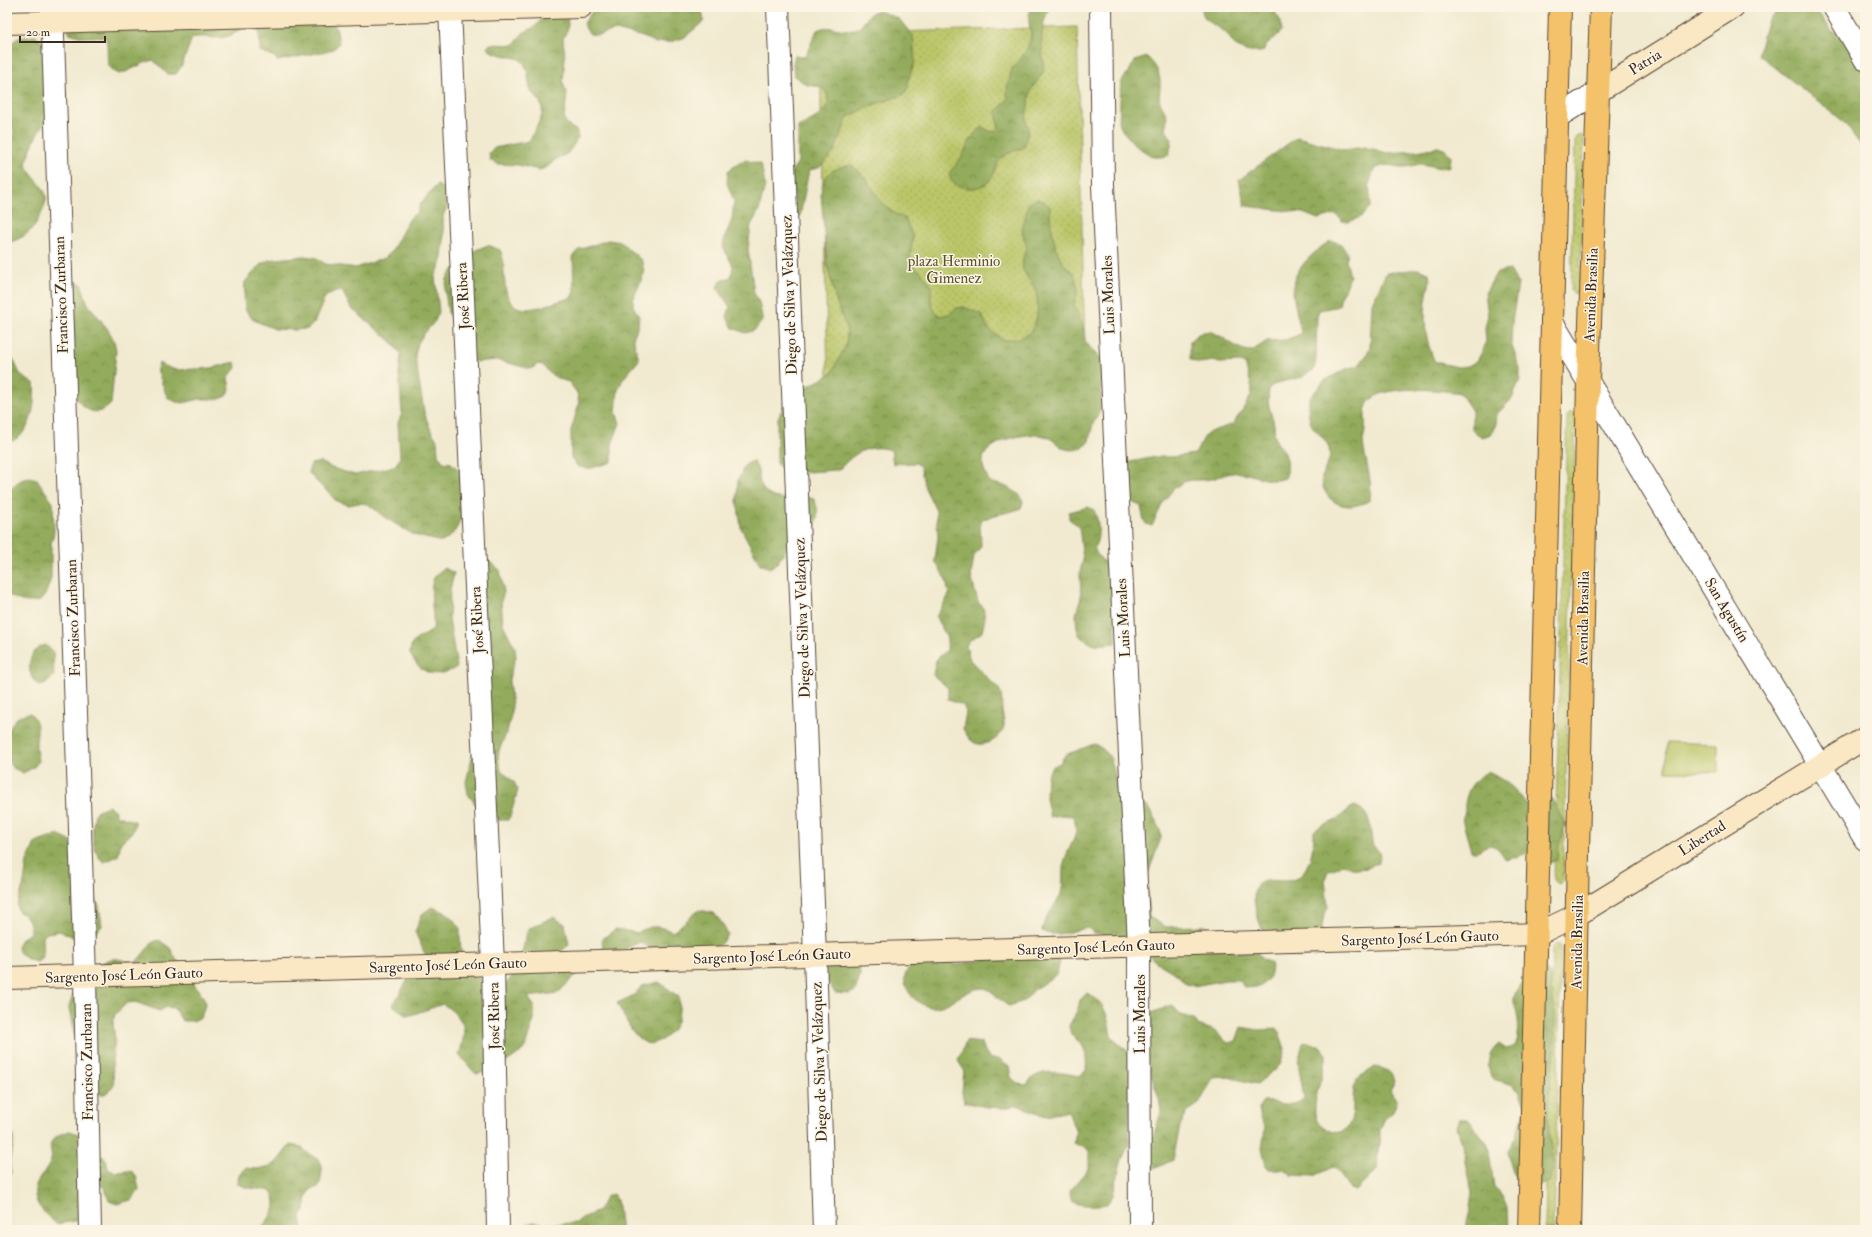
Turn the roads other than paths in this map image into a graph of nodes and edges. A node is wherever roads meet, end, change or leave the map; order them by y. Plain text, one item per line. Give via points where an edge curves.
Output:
1 (581, 7) edge
2 (778, 7) edge
3 (1101, 7) edge
4 (1560, 7) edge
5 (1602, 7) edge
6 (1733, 7) edge
7 (1834, 7) edge
8 (450, 10) junction
9 (52, 14) edge
10 (7, 23) edge
11 (1865, 59) edge
12 (1599, 91) junction
13 (1557, 117) junction
14 (1552, 322) junction
15 (1588, 381) junction
16 (1865, 738) edge
17 (1821, 765) junction
18 (1865, 839) edge
19 (1577, 915) junction
20 (1537, 934) junction
21 (1140, 946) junction
22 (815, 955) junction
23 (493, 964) junction
24 (85, 976) junction
25 (7, 978) edge
26 (90, 1230) edge
27 (498, 1230) edge
28 (824, 1230) edge
29 (1140, 1230) edge
30 (1529, 1230) edge
31 (1570, 1230) edge

1 - 8 street
2 - 22 street, Diego de Silva y Velázquez
3 - 21 street, Luis Morales via 1104,201
4 - 13 main road
5 - 12 main road, Avenida Brasilia
6 - 12 street, Patria
7 - 11 street
8 - 9 street
8 - 23 street, José Ribera
9 - 10 street
9 - 24 street, Francisco Zurbaran
12 - 13 street, Patria
12 - 15 main road, Avenida Brasilia
13 - 14 main road
14 - 15 street
14 - 20 main road
15 - 17 street, San Agustín
15 - 19 main road, Avenida Brasilia
16 - 17 street, Libertad
17 - 18 street, San Agustín
17 - 19 street, Libertad
19 - 20 street, Libertad
19 - 31 main road, Avenida Brasilia
20 - 21 street, Sargento José León Gauto
20 - 30 main road
21 - 22 street, Sargento José León Gauto
21 - 29 street, Luis Morales
22 - 23 street, Sargento José León Gauto
22 - 28 street, Diego de Silva y Velázquez
23 - 24 street, Sargento José León Gauto
23 - 27 street, José Ribera
24 - 25 street, Sargento José León Gauto
24 - 26 street, Francisco Zurbaran

